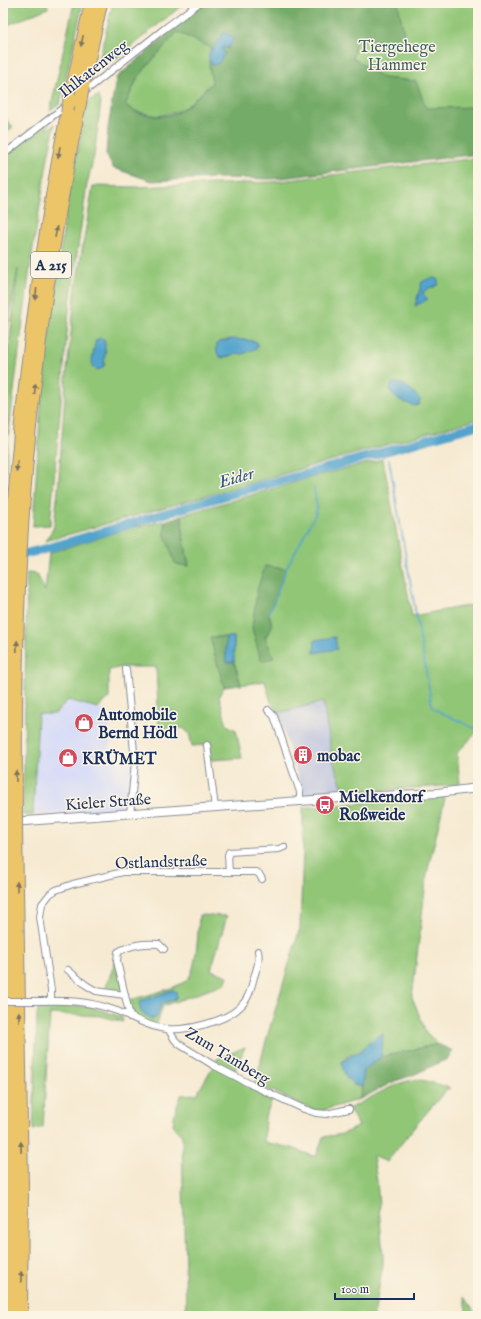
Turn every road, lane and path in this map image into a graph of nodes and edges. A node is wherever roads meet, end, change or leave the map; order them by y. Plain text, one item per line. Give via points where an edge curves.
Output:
1 (91, 3) edge
2 (101, 3) edge
3 (199, 3) edge
4 (75, 100) junction
5 (3, 155) edge
6 (17, 541) junction
7 (126, 669) dead end
8 (268, 710) dead end
9 (207, 745) dead end
10 (478, 788) edge
11 (300, 802) junction
12 (215, 808) junction
13 (130, 814) junction
14 (9, 823) edge
15 (284, 847) dead end
16 (229, 872) junction
17 (262, 879) dead end
18 (164, 950) dead end
19 (258, 951) dead end
20 (68, 970) dead end
21 (125, 995) junction
22 (51, 1000) junction
23 (3, 1001) edge
24 (130, 1017) junction
25 (168, 1029) junction
26 (350, 1109) dead end
27 (10, 1316) edge
28 (21, 1316) edge

1 -> 4 highway, A 215
2 - 4 highway, A 215, bridge via 83,87
3 - 5 street, Ihlkatenweg
6 -> 4 highway, A 215 via 42,324
4 -> 6 highway, A 215, bridge via 67,113 33,314 20,427
6 - 14 highway, A 215 via 16,672
7 - 13 street via 135,762
8 - 11 street via 274,716 300,792
9 - 12 street
10 - 11 street, Kieler Straße
11 - 12 street, Kieler Straße
12 - 13 street, Kieler Straße
13 - 14 street, Kieler Straße
14 - 27 highway, A 215 via 12,1185
28 -> 14 highway, A 215 via 22,1170
15 - 16 street via 229,852
16 - 17 street, Ostlandstraße via 256,872
16 - 22 street, Ostlandstraße via 123,872 73,884 50,894 42,904 40,917
18 - 21 street via 159,944 149,944 130,946 118,952 117,961
19 - 25 street via 258,964 251,989 241,1007 199,1026
20 - 21 street via 96,991
21 - 24 street
22 - 23 street, Zum Tamberg, bridge
22 - 24 street, Zum Tamberg via 77,1000
24 - 25 street, Zum Tamberg
25 - 26 street, Zum Tamberg via 179,1044 274,1096 316,1113 326,1114

